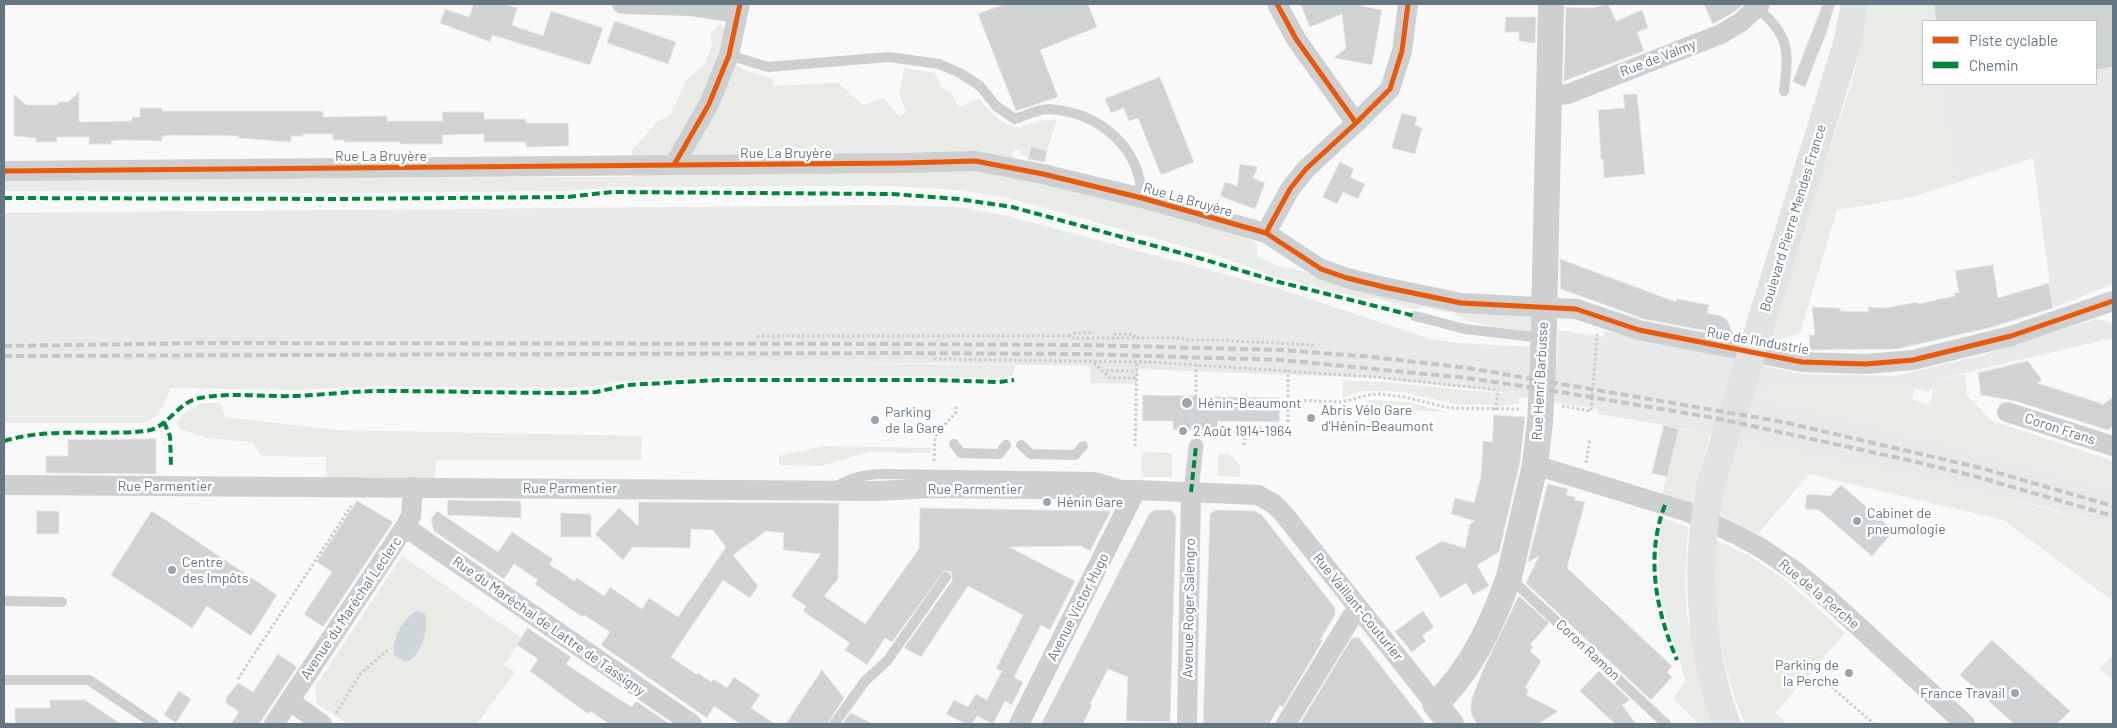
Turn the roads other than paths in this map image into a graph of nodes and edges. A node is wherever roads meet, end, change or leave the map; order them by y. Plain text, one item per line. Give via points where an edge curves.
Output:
1 (622, 4) edge
2 (1277, 4) edge
3 (1408, 4) edge
4 (1551, 4) edge
5 (1856, 4) edge
6 (1759, 6) edge
7 (739, 8) edge
8 (729, 55) junction
9 (1784, 91) dead end
10 (1548, 96) junction
11 (1356, 123) junction
12 (674, 165) junction
13 (4, 170) edge
14 (1142, 198) junction
15 (1266, 233) junction
16 (2113, 301) edge
17 (1544, 308) junction
18 (1415, 316) dead end
19 (1544, 338) junction
20 (2007, 412) dead end
21 (954, 444) dead end
22 (1006, 445) dead end
23 (1021, 445) dead end
24 (1083, 446) dead end
25 (1196, 446) dead end
26 (2113, 446) edge
27 (1535, 465) junction
28 (4, 485) edge
29 (413, 487) junction
30 (1136, 490) junction
31 (1191, 492) junction
32 (1258, 495) joint
33 (405, 527) junction
34 (1508, 576) junction
35 (946, 577) dead end
36 (4, 601) edge
37 (62, 602) dead end
38 (1359, 610) junction
39 (4, 680) edge
40 (290, 701) junction
41 (1435, 704) junction
42 (328, 720) edge
43 (154, 724) edge
44 (274, 724) edge
45 (692, 724) edge
46 (834, 724) edge
47 (1019, 724) edge
48 (1187, 724) edge
49 (1286, 724) edge
50 (1452, 724) edge
51 (1666, 724) edge
52 (1727, 724) edge
53 (1965, 724) edge

1 - 7 street
2 - 11 street via 1296,39
3 - 11 street via 1402,51 1390,89
4 - 10 street, Rue Henri Barbusse
5 - 52 main road, Boulevard Pierre Mendes France via 1847,44 1726,431 1706,508 1700,584 1704,626 1714,682
6 - 9 lane via 1786,45 1788,61
6 - 10 street, Rue de Valmy via 1721,34 1568,94
7 - 8 street
8 - 12 street via 709,104
8 - 14 lane via 768,67 889,57 939,64 980,86 996,106 1015,119 1047,109 1096,122 1115,134 1140,175
10 - 17 street, Rue Henri Barbusse
11 - 15 street via 1306,169
12 - 13 street, Rue La Bruyère
12 - 14 street, Rue La Bruyère via 975,161
14 - 15 street, Rue La Bruyère
15 - 17 street, Rue La Bruyère via 1308,262 1347,278 1462,303
16 - 17 street, Rue de l'Industrie via 2011,336 1913,360 1866,364 1791,360 1639,330 1576,310
17 - 19 street, Rue Henri Barbusse
18 - 19 lane via 1480,331
19 - 27 street, Rue Henri Barbusse via 1548,408
20 - 26 street, Coron Frans
21 - 22 lane via 961,453 999,454
23 - 24 lane via 1031,454 1075,455
25 - 31 street
27 - 34 street, Rue Henri Barbusse
27 - 53 street, Rue de la Perche via 1688,512 1761,548 1824,595
28 - 29 street, Rue Parmentier
29 - 30 street, Rue Parmentier
29 - 33 street, Avenue du Maréchal Leclerc via 411,516
30 - 31 street, Rue Parmentier
30 - 47 street, Avenue Victor Hugo
31 - 32 street, Rue Parmentier
31 - 48 street, Avenue Roger Salengro
32 - 38 street, Rue Vaillant-Couturier via 1283,513
33 - 40 street, Avenue du Maréchal Leclerc
33 - 45 street, Rue du Maréchal de Lattre de Tassigny
34 - 41 street, Rue Henri Barbusse via 1492,619 1464,670
34 - 51 lane, Coron Ramon
35 - 46 lane via 887,661 864,681
36 - 37 lane
38 - 41 street, Rue Vaillant-Couturier
38 - 49 street via 1352,616
39 - 43 lane via 89,680
40 - 42 street
40 - 44 street, Avenue du Maréchal Leclerc
41 - 50 street, Rue Vaillant-Couturier

